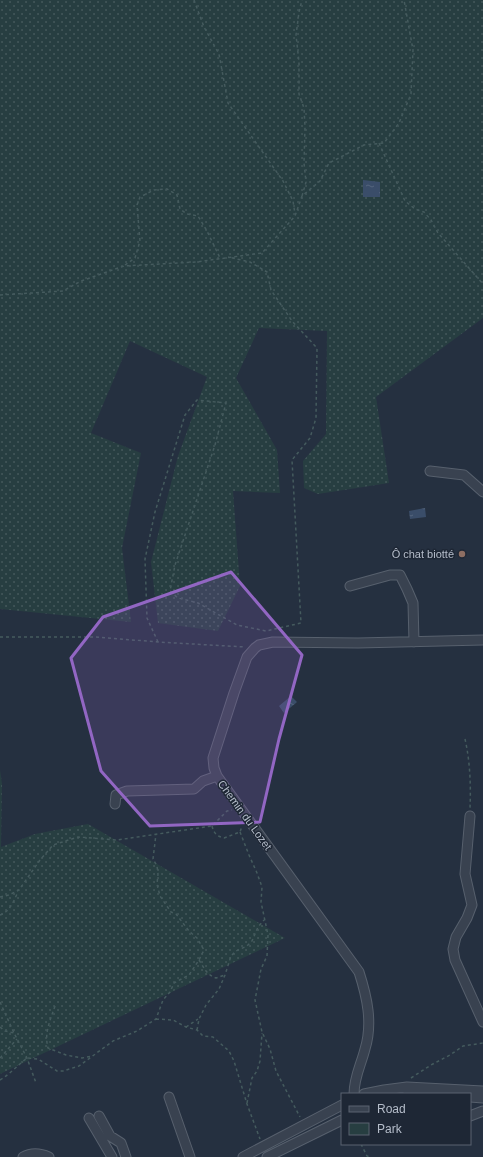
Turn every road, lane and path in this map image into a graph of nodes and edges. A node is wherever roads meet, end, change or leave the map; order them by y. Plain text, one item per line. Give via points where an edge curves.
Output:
1 (194, 0) edge
2 (302, 0) edge
3 (404, 0) edge
4 (379, 143) junction
5 (302, 196) junction
6 (295, 216) junction
7 (228, 257) junction
8 (220, 259) junction
9 (124, 266) junction
10 (483, 284) edge
11 (0, 295) edge
12 (430, 471) dead end
13 (483, 492) edge
14 (350, 586) dead end
15 (0, 637) edge
16 (483, 640) edge
17 (158, 642) junction
18 (414, 642) junction
19 (255, 648) junction
20 (465, 739) dead end
21 (217, 776) junction
22 (115, 804) dead end
23 (242, 811) junction
24 (470, 816) joint
25 (212, 826) junction
26 (240, 832) junction
27 (156, 834) junction
28 (19, 890) junction
29 (0, 898) edge
30 (4, 914) junction
31 (0, 915) edge
32 (0, 918) edge
33 (264, 920) junction
34 (199, 960) junction
35 (225, 975) junction
36 (0, 1002) edge
37 (55, 1006) dead end
38 (156, 1019) junction
39 (199, 1019) junction
40 (483, 1022) edge
41 (0, 1027) edge
42 (186, 1027) junction
43 (197, 1030) junction
44 (262, 1032) junction
45 (14, 1033) junction
46 (17, 1039) junction
47 (483, 1043) edge
48 (95, 1055) junction
49 (0, 1058) edge
50 (27, 1058) junction
51 (0, 1080) edge
52 (36, 1082) dead end
53 (407, 1087) junction
54 (443, 1091) edge
55 (483, 1091) edge
56 (354, 1093) edge
57 (386, 1093) edge
58 (406, 1093) edge
59 (169, 1097) dead end
60 (471, 1097) edge
61 (483, 1098) edge
62 (247, 1104) junction
63 (341, 1106) edge
64 (483, 1111) edge
65 (471, 1116) edge
66 (341, 1120) edge
67 (304, 1124) junction
68 (362, 1145) edge
69 (263, 1146) junction
70 (23, 1157) edge
71 (49, 1157) edge
72 (112, 1157) edge
73 (126, 1157) edge
74 (190, 1157) edge
75 (243, 1157) edge
76 (267, 1157) edge
77 (371, 1157) edge

1 - 6 path via 204,27 219,54 228,103 283,181 294,201
2 - 5 path via 296,36 299,94 304,108 305,127 306,182
3 - 4 path via 413,50 412,94 399,123 384,143
4 - 5 path via 364,145 328,163 320,182
4 - 10 path via 405,201 424,212 438,233
5 - 6 path
6 - 7 path via 262,253
7 - 8 path
7 - 17 path via 250,262 267,272 271,290 292,321 316,348 316,418 310,438 292,460 301,623 266,631 237,625 198,603 178,598 170,591 175,565 215,445 226,403 197,400 185,415 155,512 145,559 147,618
8 - 9 path
8 - 9 path via 198,216 187,214 180,209 176,195 167,189 154,190 140,197 137,205 140,241 135,258
9 - 11 path via 81,281 63,291
12 - 13 street via 464,475
14 - 18 street via 390,575 400,575 413,603
15 - 17 path via 96,637
16 - 18 street
17 - 19 path
18 - 19 street via 273,642
19 - 21 street, Chemin du Lozet via 247,657 240,675 213,758
20 - 24 path via 471,797
21 - 22 street via 203,781 194,789 128,791 116,795
21 - 23 street, Chemin du Lozet
23 - 25 path via 226,811
23 - 26 path via 243,823
23 - 56 street, Chemin du Lozet via 359,972 369,1012 368,1037 355,1077
24 - 40 street via 465,874 472,906 456,937 453,949 454,960
25 - 26 path via 213,831 224,838
25 - 27 path
26 - 33 path via 262,886
27 - 28 path via 117,840 78,837 54,846 40,860
27 - 34 path via 153,859 157,866 160,896 171,912 176,914 197,938 204,950
28 - 29 path
28 - 30 path
30 - 31 path
30 - 32 path
33 - 35 path via 252,941 232,956
33 - 44 path via 268,935 267,956 261,968 255,1000
34 - 35 path via 210,976 216,978
34 - 38 path via 189,975 174,983 163,1000
35 - 39 path
36 - 45 path
37 - 48 path via 48,1026 48,1048 82,1058
38 - 42 path via 173,1020
38 - 48 path via 137,1031 113,1041
39 - 42 path
39 - 43 path
41 - 45 path
42 - 43 path
43 - 62 path via 203,1036 213,1037 229,1051
44 - 62 path via 260,1061 252,1078
44 - 67 path via 276,1071
45 - 46 path
46 - 49 path
46 - 50 path
47 - 53 path via 463,1046 408,1080
48 - 50 path via 79,1066 63,1071 57,1071 38,1059
50 - 51 path
50 - 52 path
53 - 54 street
53 - 57 street
54 - 55 street
57 - 58 street
59 - 74 street
60 - 61 street
62 - 69 path
63 - 67 street
64 - 65 street
66 - 76 street
67 - 69 street
68 - 77 path via 367,1156
69 - 75 street
70 - 71 street via 36,1153
72 - 73 street via 94,1117 110,1136 122,1143

